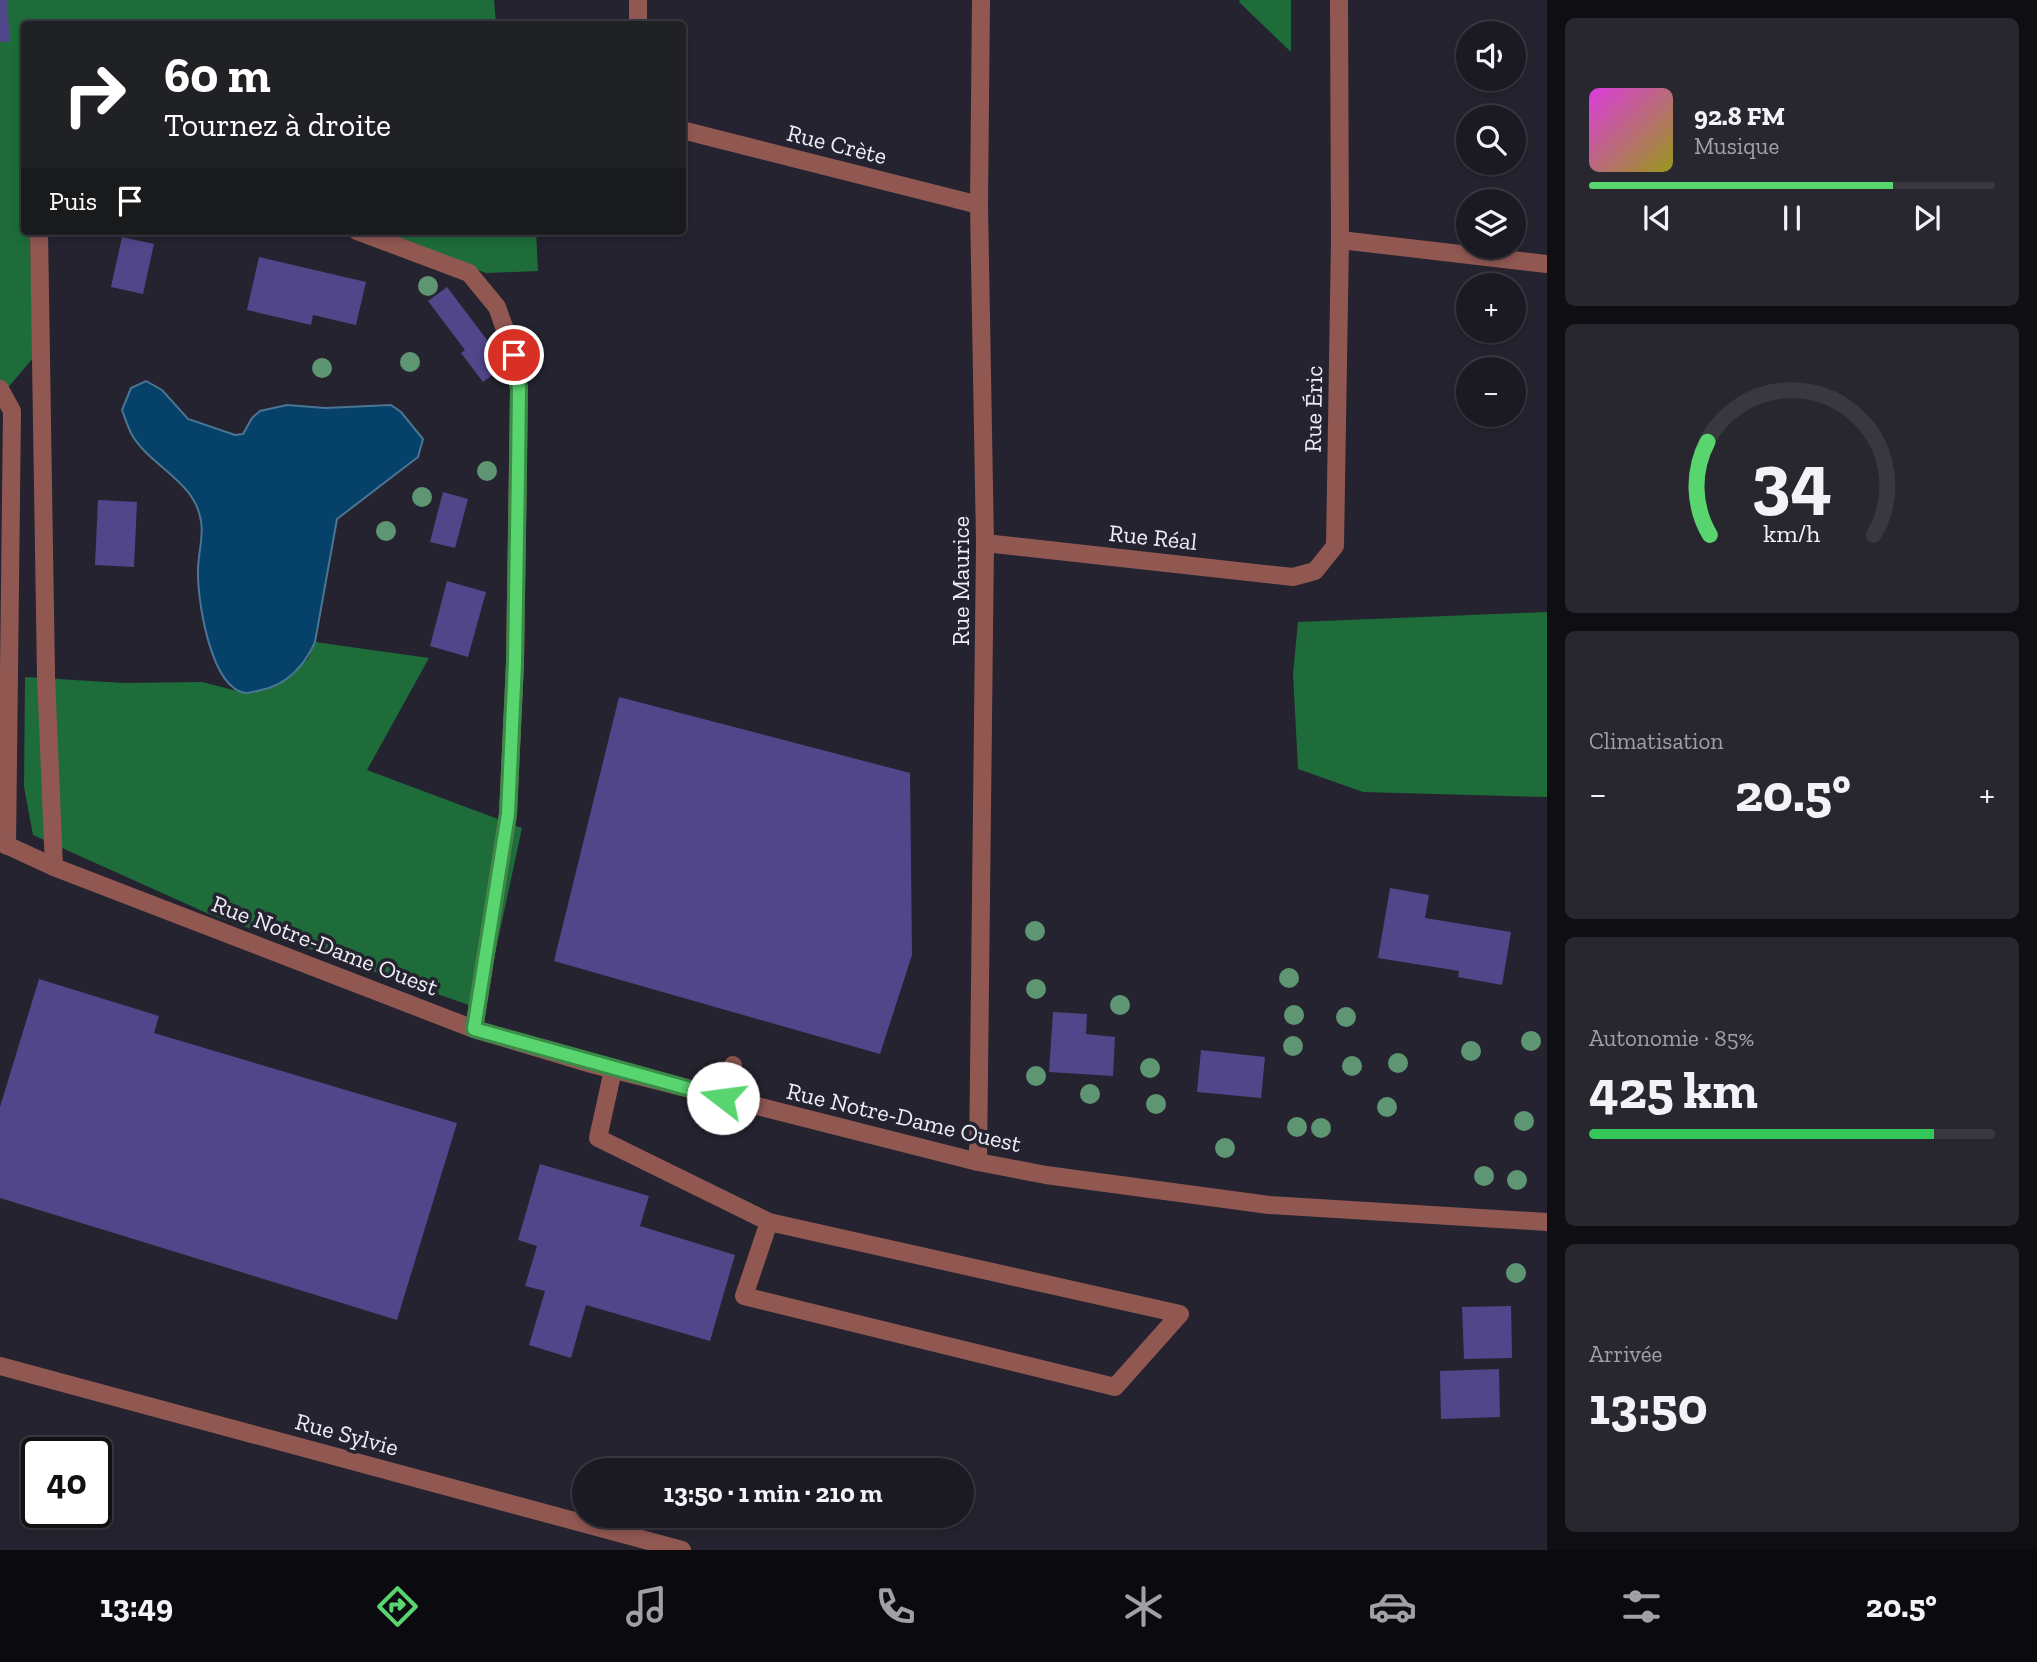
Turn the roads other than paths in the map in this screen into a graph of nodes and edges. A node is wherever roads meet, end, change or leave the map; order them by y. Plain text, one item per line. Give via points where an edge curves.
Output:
1 (638, 0) edge
2 (981, 0) edge
3 (1339, 0) edge
4 (638, 21) edge
5 (686, 131) edge
6 (979, 205) junction
7 (40, 235) edge
8 (368, 235) edge
9 (1340, 240) junction
10 (1547, 264) edge
11 (0, 389) edge
12 (985, 543) junction
13 (1315, 571) joint
14 (4, 844) edge
15 (54, 867) junction
16 (474, 1029) junction
17 (733, 1065) dead end
18 (613, 1070) junction
19 (723, 1098) junction
20 (978, 1162) junction
21 (769, 1222) junction
22 (1547, 1222) edge
23 (0, 1366) edge
24 (682, 1550) edge

1 - 4 street
2 - 6 street, Rue Maurice
3 - 9 street, Rue Éric
5 - 6 street, Rue Crète
6 - 12 street, Rue Maurice
7 - 15 street via 46,676
8 - 16 street via 469,273 497,307 514,355 519,389 508,814
9 - 10 street
9 - 13 street, Rue Éric via 1335,546
11 - 14 street via 12,411
12 - 13 street, Rue Réal via 1293,577
12 - 20 street, Rue Maurice
14 - 15 street, Rue Notre-Dame Ouest
15 - 16 street, Rue Notre-Dame Ouest
16 - 18 street, Rue Notre-Dame Ouest
17 - 19 street
18 - 19 street, Rue Notre-Dame Ouest
18 - 21 street via 598,1138
19 - 20 street, Rue Notre-Dame Ouest
20 - 22 street, Rue Notre-Dame Ouest via 1269,1205
21 - 21 street via 888,1249 1180,1314 1115,1387 744,1296
23 - 24 street, Rue Sylvie

